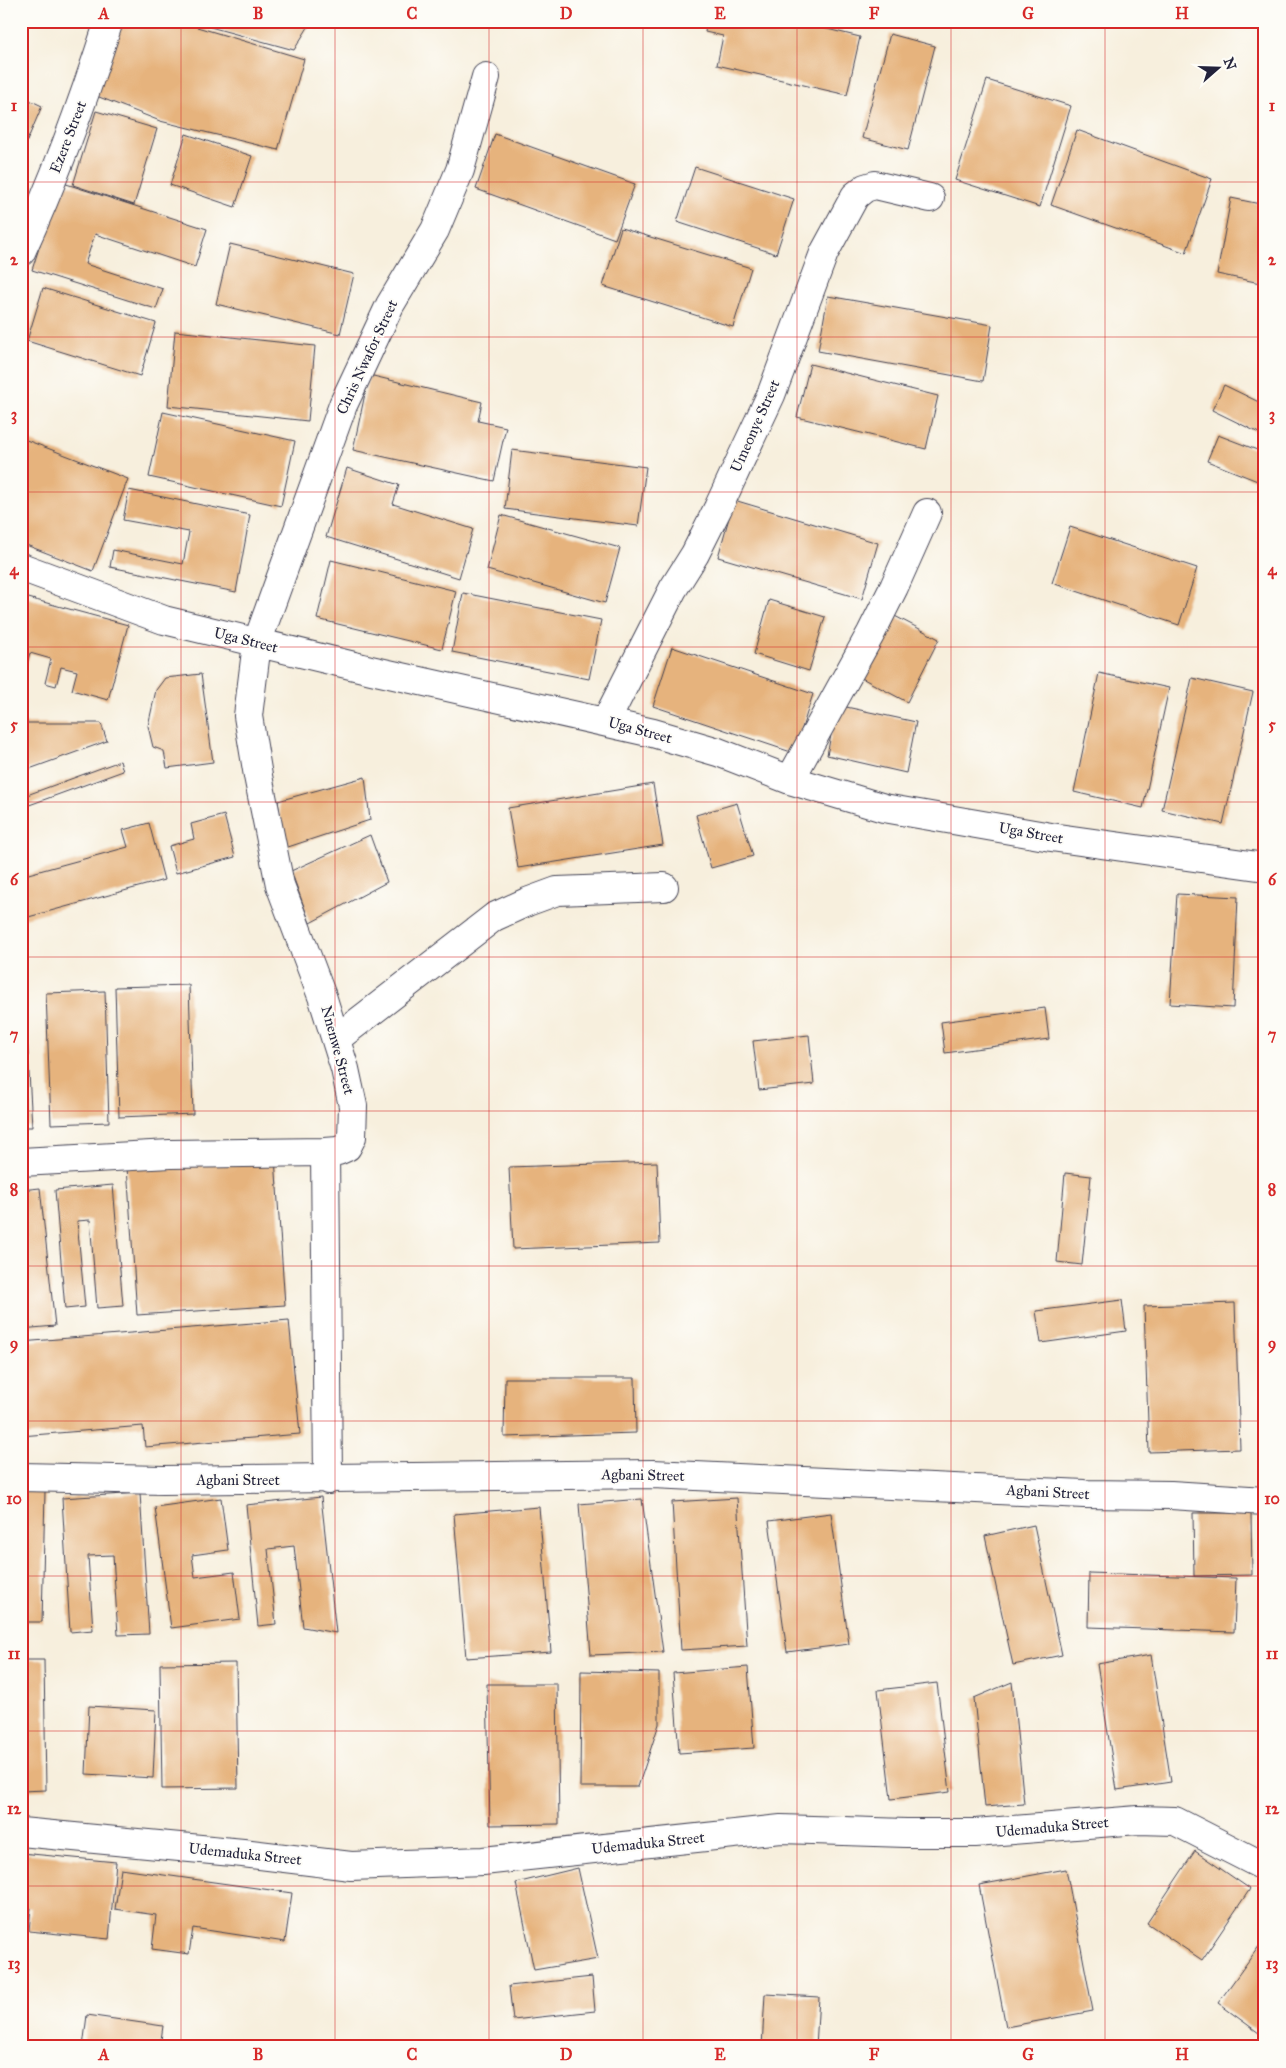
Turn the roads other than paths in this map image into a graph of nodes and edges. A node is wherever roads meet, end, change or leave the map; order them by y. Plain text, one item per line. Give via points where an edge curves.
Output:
1 (110, 21) edge
2 (486, 77) dead end
3 (930, 198) dead end
4 (21, 252) edge
5 (927, 513) dead end
6 (21, 567) edge
7 (257, 643) junction
8 (606, 721) junction
9 (790, 780) junction
10 (1265, 867) edge
11 (664, 887) dead end
12 (336, 1039) junction
13 (324, 1152) junction
14 (21, 1162) edge
15 (21, 1477) edge
16 (328, 1480) junction
17 (1265, 1501) edge
18 (21, 1832) edge
19 (1265, 1867) edge

1 - 4 street, Ezere Street via 89,83
2 - 7 street, Chris Nwafor Street via 460,170 435,230 390,305 344,404
3 - 8 street, Umeonye Street via 875,185 864,188 855,196 824,253 771,395 718,508 695,554 672,589
5 - 9 street via 871,633
6 - 7 street, Uga Street via 164,620
7 - 8 street, Uga Street
7 - 12 street, Nnenwe Street via 248,716 258,776 280,885
8 - 9 street, Uga Street via 718,752
9 - 10 street, Uga Street via 884,808 1051,837
11 - 12 street via 557,891 494,917
12 - 13 street, Nnenwe Street via 353,1106 352,1137 347,1146 338,1151
13 - 14 street, Nnenwe Street via 170,1154
13 - 16 street
15 - 16 street, Agbani Street
16 - 17 street, Agbani Street via 653,1474 1084,1494 1172,1494
18 - 19 street, Udemaduka Street via 351,1866 483,1861 781,1828 975,1833 1138,1820 1175,1821

